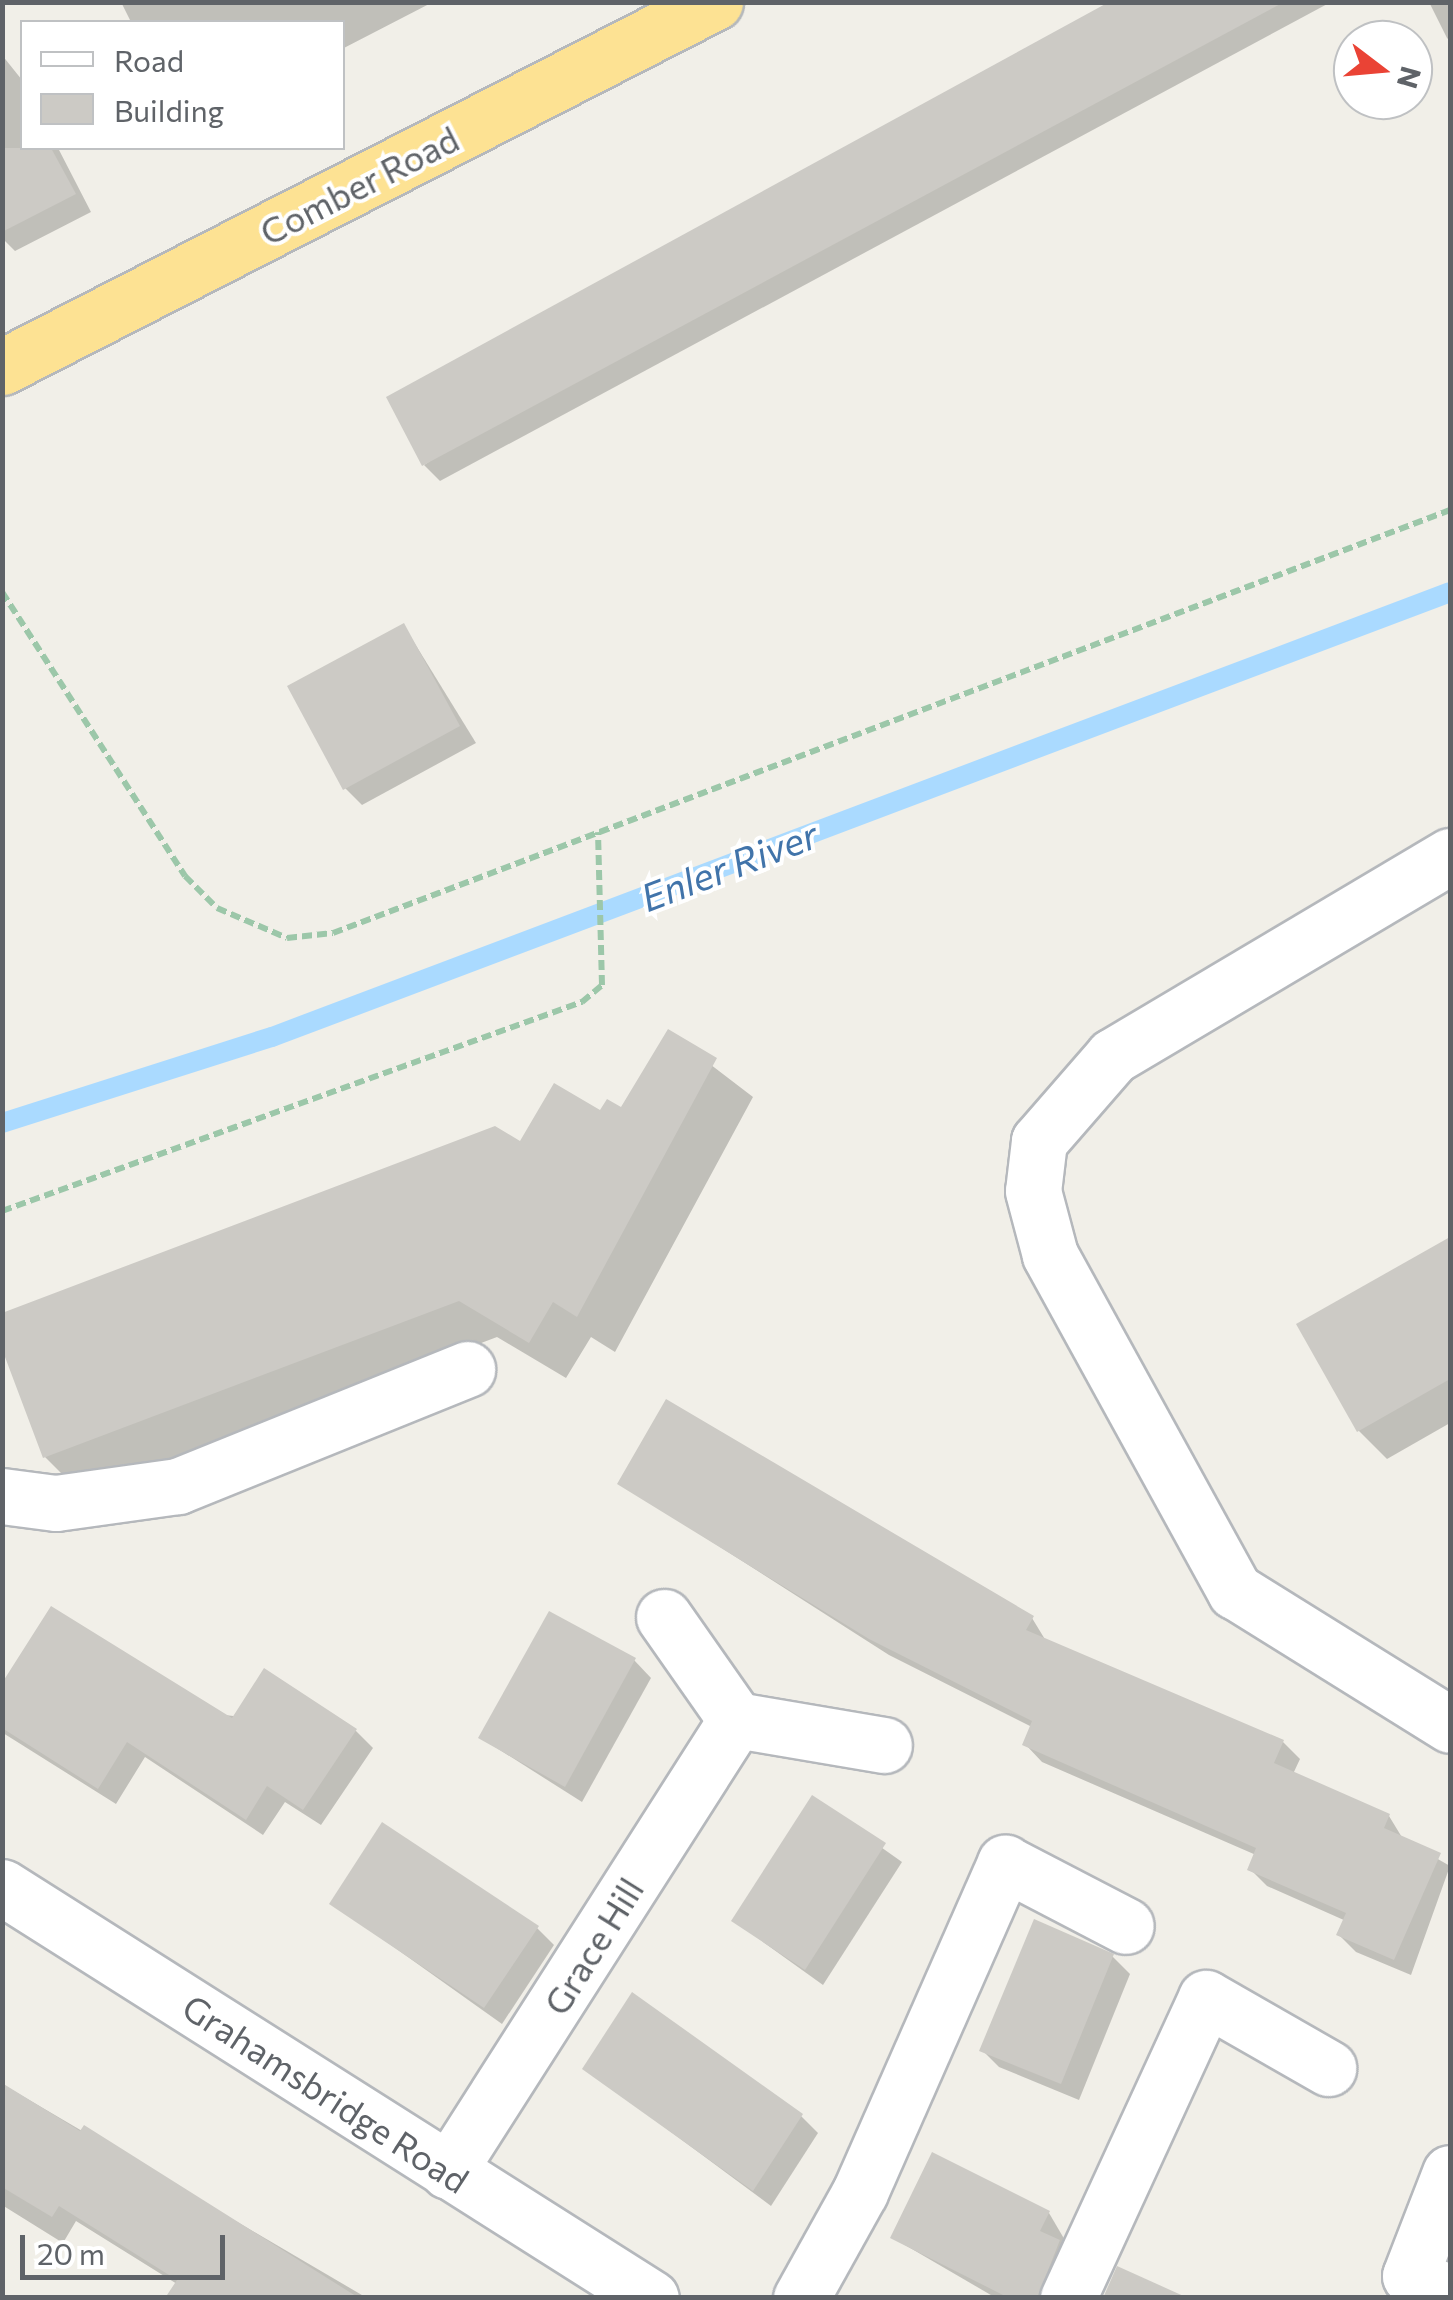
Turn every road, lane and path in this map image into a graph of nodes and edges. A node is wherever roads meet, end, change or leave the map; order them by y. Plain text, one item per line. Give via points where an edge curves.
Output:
1 (715, 2) edge
2 (2, 367) edge
3 (1450, 510) edge
4 (2, 592) edge
5 (598, 832) junction
6 (1450, 856) edge
7 (2, 1211) edge
8 (466, 1368) dead end
9 (2, 1496) edge
10 (664, 1617) dead end
11 (736, 1720) junction
12 (1450, 1725) edge
13 (884, 1746) dead end
14 (2, 1887) edge
15 (1126, 1926) dead end
16 (1328, 2068) dead end
17 (448, 2171) junction
18 (1450, 2173) edge
19 (1450, 2292) edge
20 (651, 2298) edge
21 (801, 2298) edge
22 (1068, 2298) edge

1 - 2 highway, Comber Road
3 - 5 path
4 - 5 path via 185,876 216,908 259,929 288,938 333,933
5 - 7 path via 602,985 582,1002
6 - 12 street via 1113,1056 1039,1141 1033,1192 1050,1254 1235,1591
8 - 9 street via 178,1486 56,1504
10 - 11 street
11 - 13 street
11 - 17 street, Grace Hill
14 - 17 street, Grahamsbridge Road
15 - 21 street via 1004,1863 860,2192
16 - 22 street via 1206,1998
17 - 20 street, Grahamsbridge Road
18 - 19 street via 1410,2276

